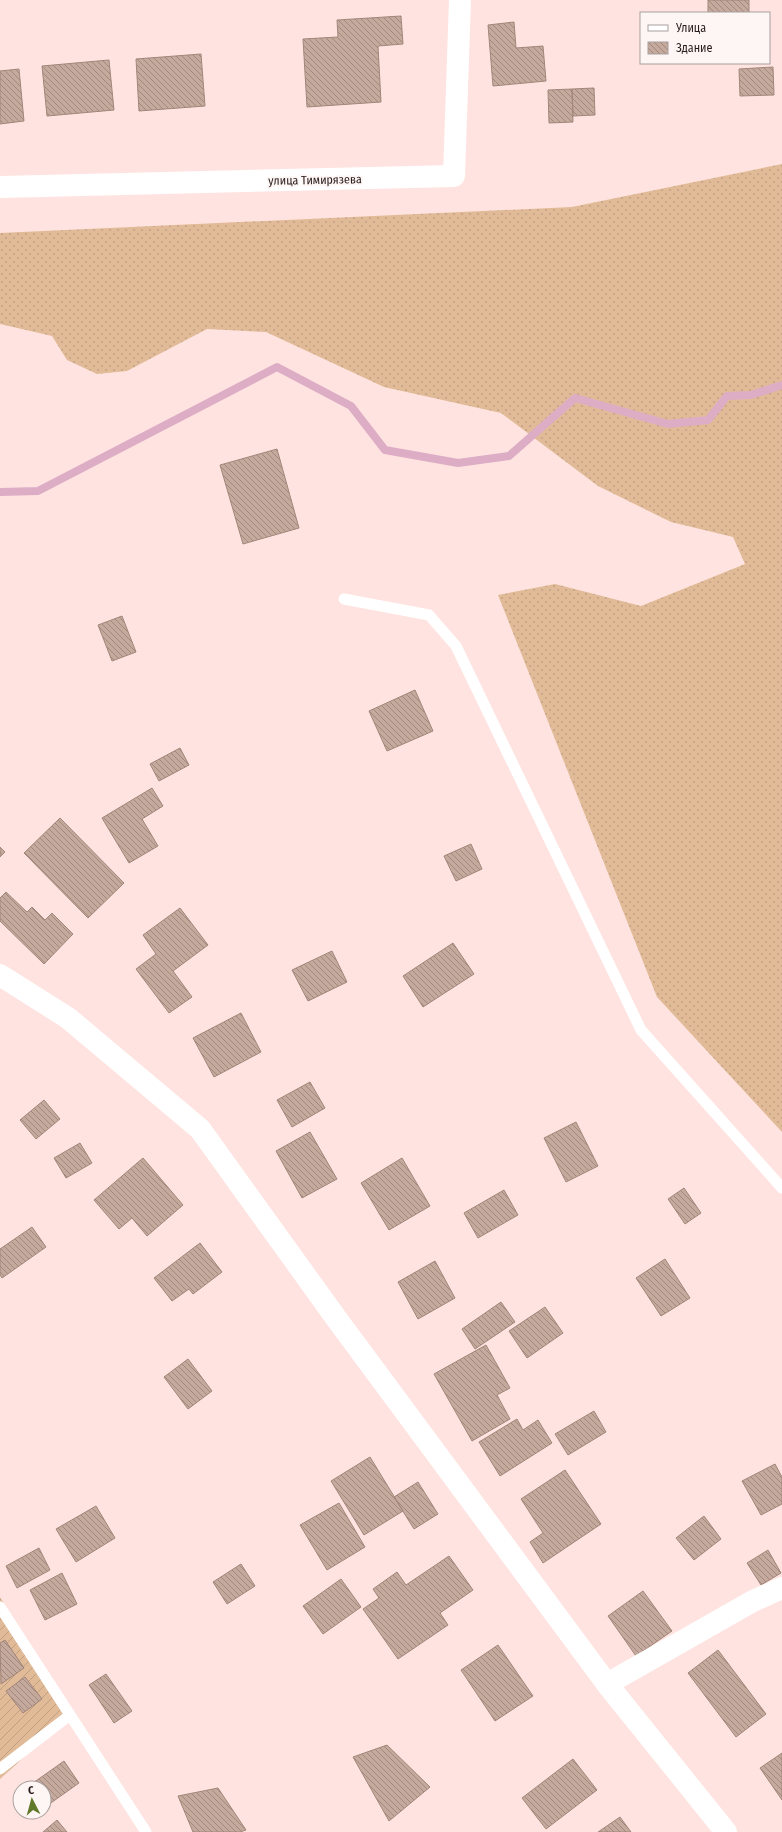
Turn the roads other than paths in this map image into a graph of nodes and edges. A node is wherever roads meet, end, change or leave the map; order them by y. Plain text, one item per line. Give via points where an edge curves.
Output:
1 (460, 0) edge
2 (0, 187) edge
3 (344, 599) dead end
4 (0, 975) edge
5 (782, 1188) edge
6 (782, 1588) edge
7 (0, 1606) edge
8 (607, 1684) junction
9 (70, 1715) junction
10 (0, 1769) edge
11 (146, 1832) edge
12 (726, 1832) edge

1 - 2 street, улица Тимирязева via 454,176
3 - 5 lane via 429,615 456,646 641,1030
4 - 8 street via 68,1018 200,1129 336,1318
6 - 8 street via 754,1601
7 - 9 lane
8 - 12 street
9 - 10 lane
9 - 11 lane

